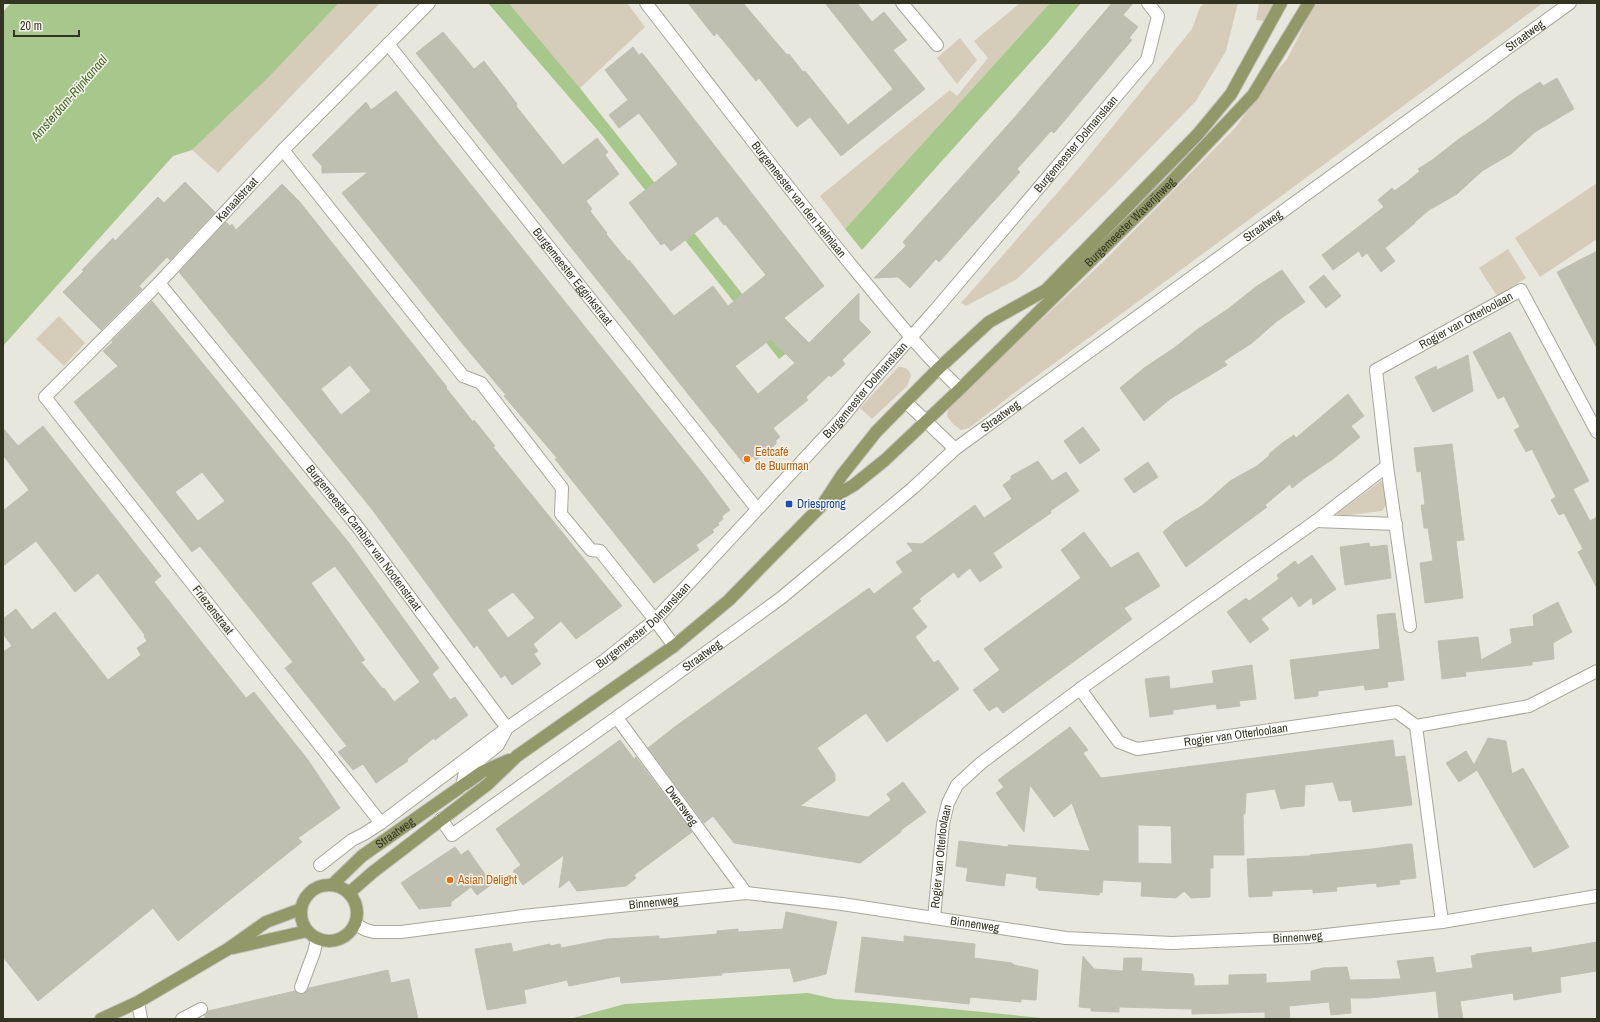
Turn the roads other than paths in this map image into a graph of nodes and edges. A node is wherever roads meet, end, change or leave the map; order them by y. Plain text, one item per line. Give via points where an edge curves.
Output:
1 (429, 3) edge
2 (646, 3) edge
3 (902, 3) edge
4 (1148, 3) edge
5 (1281, 3) edge
6 (1309, 3) edge
7 (1570, 3) edge
8 (388, 44) junction
9 (937, 45) dead end
10 (283, 150) junction
11 (159, 284) junction
12 (911, 338) junction
13 (938, 369) junction
14 (960, 390) junction
15 (45, 397) joint
16 (906, 402) junction
17 (926, 420) junction
18 (1597, 432) edge
19 (954, 449) junction
20 (1387, 466) junction
21 (823, 504) junction
22 (757, 509) junction
23 (1316, 520) junction
24 (1396, 524) junction
25 (655, 620) junction
26 (1410, 626) dead end
27 (674, 646) junction
28 (1597, 671) edge
29 (1080, 689) junction
30 (616, 718) junction
31 (1416, 726) junction
32 (507, 728) junction
33 (517, 756) junction
34 (462, 786) junction
35 (441, 819) junction
36 (381, 823) junction
37 (320, 865) dead end
38 (332, 885) junction
39 (349, 893) junction
40 (746, 894) junction
41 (1597, 896) edge
42 (301, 909) junction
43 (934, 918) junction
44 (1442, 922) junction
45 (355, 924) junction
46 (307, 931) junction
47 (317, 939) junction
48 (228, 949) junction
49 (301, 987) dead end
50 (138, 1002) junction
51 (201, 1009) dead end
52 (101, 1019) edge
53 (141, 1019) edge
54 (182, 1019) edge

1 - 8 street, Kanaalstraat
2 - 12 street, Burgemeester van den Helmlaan via 800,203
3 - 9 street
4 - 12 street, Burgemeester Dolmanslaan via 1158,16 1147,60
5 - 13 main road, Burgemeester Waverijnweg via 1231,94 1198,134 1046,290 989,322
6 - 14 main road, Burgemeester Waverijnweg via 1252,95 1167,186
7 - 19 street, Straatweg
8 - 10 street, Kanaalstraat
8 - 22 street, Burgemeester Egginkstraat
10 - 11 street, Kanaalstraat
10 - 25 street, Straatweg via 463,376 481,383 562,488 561,514 590,550 600,551
11 - 15 street, Kanaalstraat
11 - 32 street, Burgemeester Cambier van Nootenstraat via 357,526
12 - 13 street, Burgemeester van den Helmlaan
12 - 22 street, Burgemeester Dolmanslaan via 814,449
13 - 14 street, Burgemeester van den Helmlaan
13 - 16 main road, Burgemeester Waverijnweg
14 - 17 main road, Burgemeester Waverijnweg
15 - 36 street, Friezenstraat
16 - 17 street
16 - 21 main road, Straatweg via 867,442
17 - 19 street
17 - 21 main road, Straatweg via 885,460 854,485
18 - 20 street, Rogier van Otterloolaan via 1521,290 1376,370
19 - 30 street, Straatweg via 913,488 781,598
20 - 23 street, Rogier van Otterloolaan
20 - 24 street, Rogier van Otterloolaan
21 - 27 main road, Straatweg via 729,600
22 - 25 street, Burgemeester Dolmanslaan
23 - 24 street
23 - 29 street, Rogier van Otterloolaan
24 - 26 street, Rogier van Otterloolaan
25 - 27 street, Straatweg
25 - 32 street, Burgemeester Dolmanslaan via 605,660
27 - 33 main road, Straatweg
28 - 31 street via 1529,706
29 - 31 street, Rogier van Otterloolaan via 1119,742 1137,749 1397,712
29 - 43 street, Rogier van Otterloolaan via 956,784 943,824
30 - 35 street, Straatweg via 452,835
30 - 40 street, Dwarsweg
31 - 44 street
32 - 34 street via 498,745 465,772
32 - 36 street
33 - 34 main road, Straatweg via 482,772
33 - 35 main road, Straatweg via 488,784
34 - 38 main road, Straatweg via 362,856
35 - 39 main road, Straatweg
36 - 37 street via 352,840
38 - 39 main road
38 - 42 main road via 320,886 310,892
39 - 45 main road via 355,902
40 - 43 street, Binnenweg via 842,904
40 - 45 street, Binnenweg via 508,918 401,932 374,932
41 - 44 street, Binnenweg
42 - 46 main road via 303,924
42 - 48 main road via 266,922
43 - 44 street, Binnenweg via 1066,938 1172,943 1308,936
45 - 47 main road via 351,931 339,940
46 - 47 main road
46 - 48 main road
47 - 49 street
48 - 50 main road
50 - 52 main road
50 - 53 street
51 - 54 street

